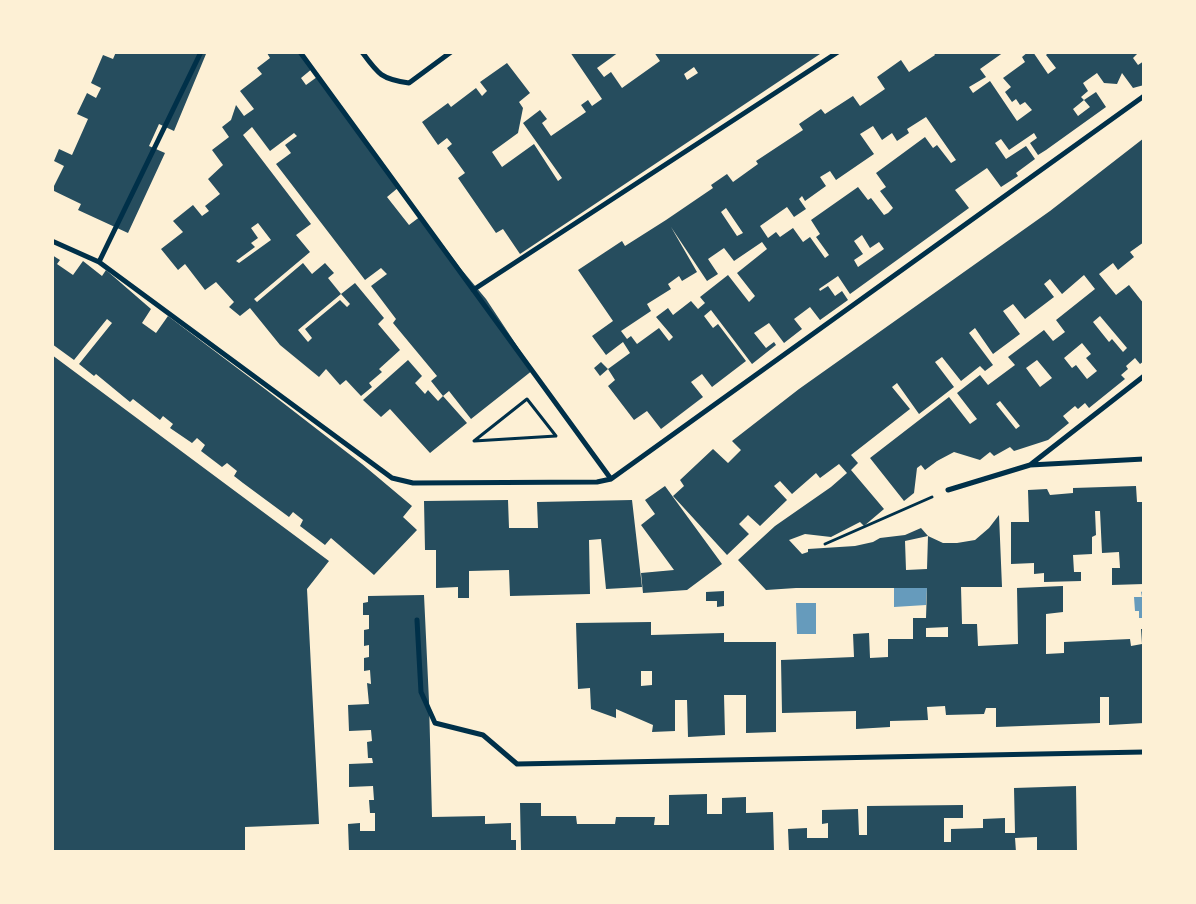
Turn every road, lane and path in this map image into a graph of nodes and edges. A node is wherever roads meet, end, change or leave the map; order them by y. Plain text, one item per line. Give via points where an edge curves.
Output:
1 (201, 52) edge
2 (300, 52) edge
3 (362, 52) edge
4 (451, 52) edge
5 (838, 52) edge
6 (1144, 96) edge
7 (52, 241) edge
8 (99, 262) junction
9 (473, 290) junction
10 (1144, 376) edge
11 (474, 441) joint
12 (1144, 459) edge
13 (1030, 464) junction
14 (611, 479) junction
15 (948, 490) joint
16 (825, 544) dead end
17 (417, 620) dead end
18 (1144, 752) edge

1 - 8 street
2 - 9 street
3 - 4 street via 378,74 391,81 409,83
5 - 9 street
6 - 14 street
7 - 8 street
8 - 14 street via 392,478 413,483 597,482
9 - 14 street
10 - 13 street
11 - 11 path via 527,400 556,436 501,439
12 - 13 street
13 - 15 street
15 - 16 path
17 - 18 street via 421,692 435,723 483,735 517,764

